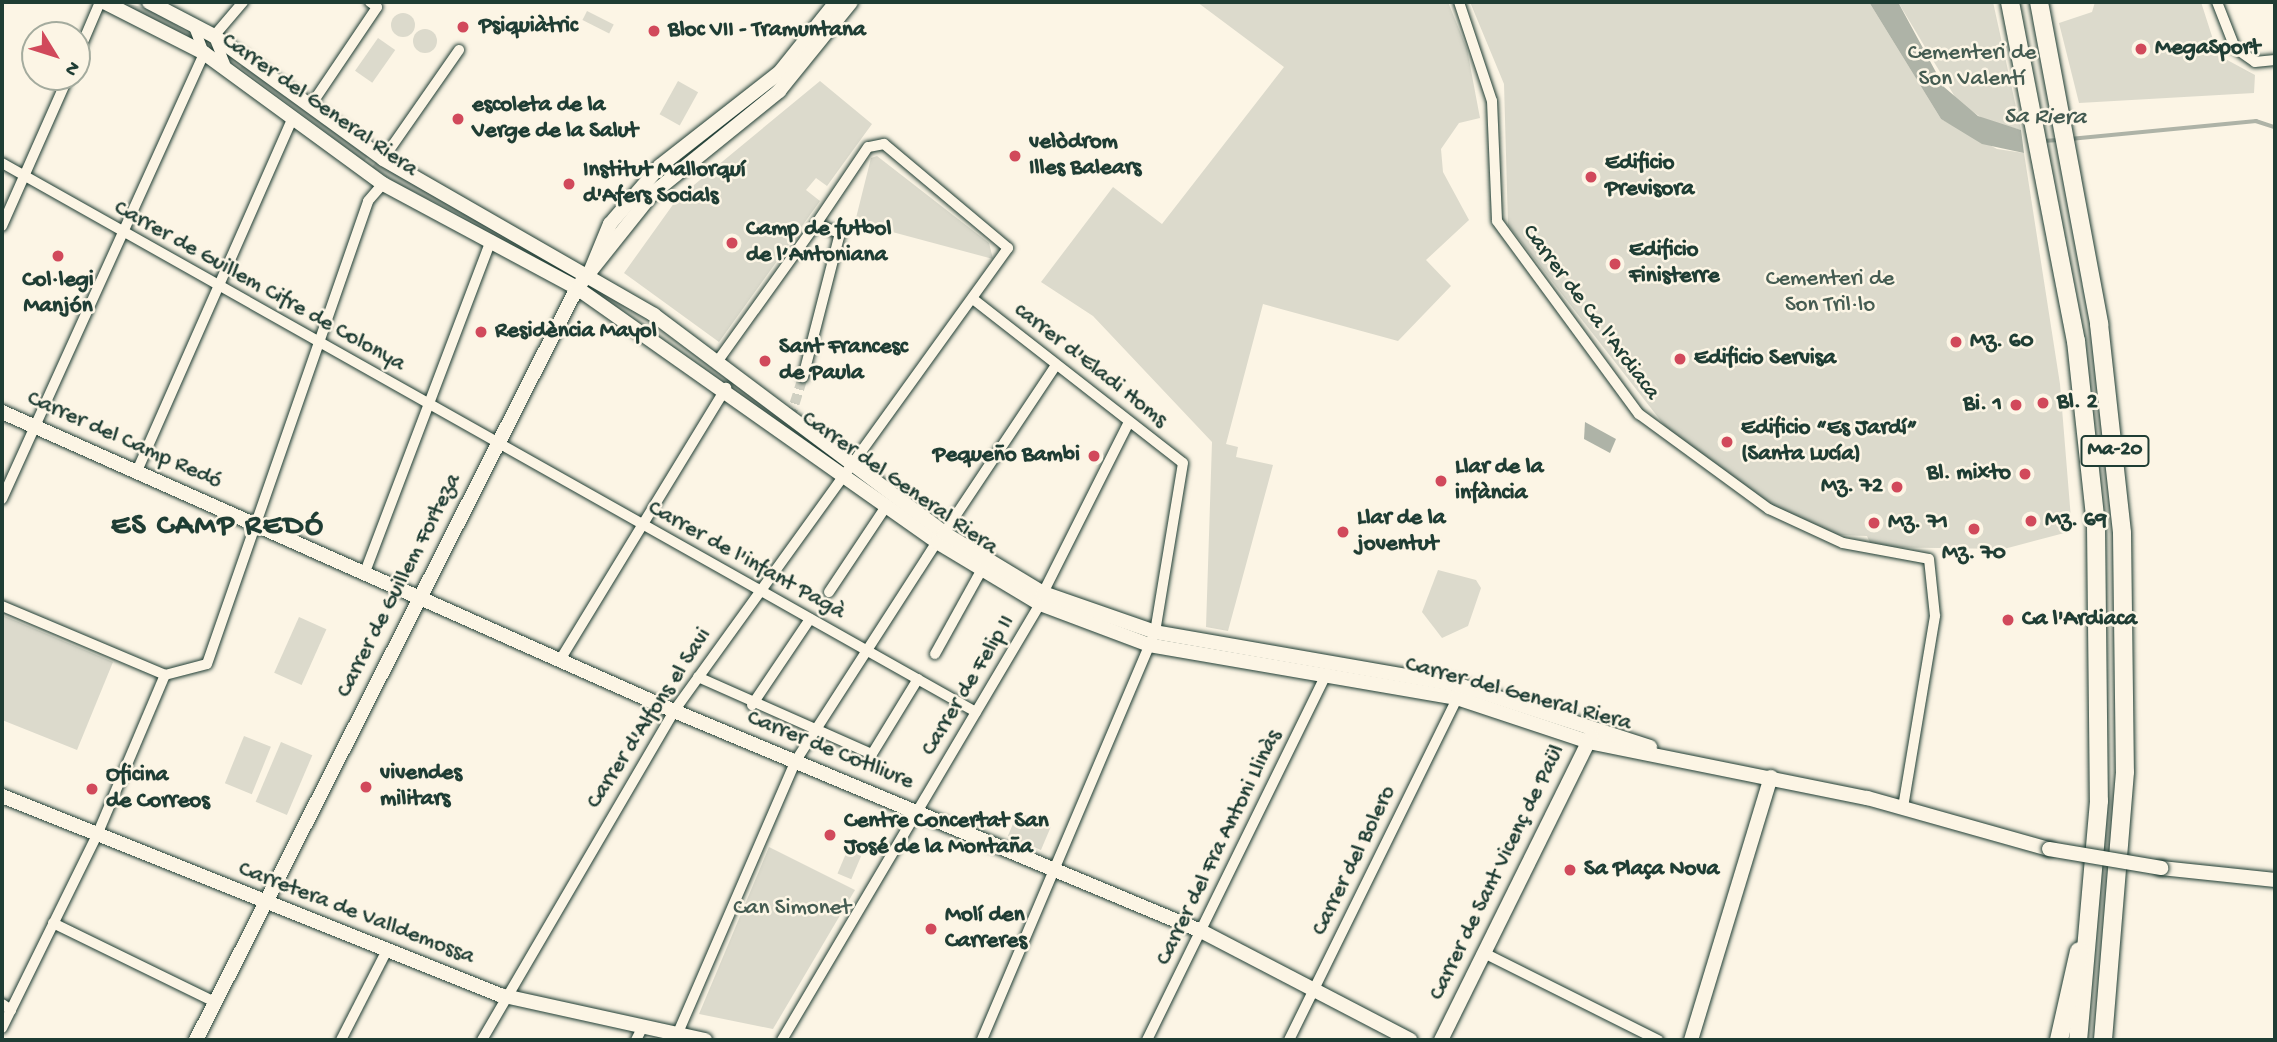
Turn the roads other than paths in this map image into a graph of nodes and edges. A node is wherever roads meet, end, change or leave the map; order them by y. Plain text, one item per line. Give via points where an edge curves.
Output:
1 (102, 2) edge
2 (149, 2) edge
3 (243, 2) edge
4 (836, 2) edge
5 (851, 2) edge
6 (1459, 2) edge
7 (2010, 2) edge
8 (2217, 2) edge
9 (374, 4) edge
10 (2040, 10) edge
11 (193, 25) junction
12 (91, 26) edge
13 (214, 36) junction
14 (459, 50) dead end
15 (204, 53) junction
16 (2275, 60) edge
17 (227, 69) junction
18 (62, 91) edge
19 (311, 104) junction
20 (293, 118) junction
21 (383, 159) junction
22 (2, 163) edge
23 (24, 176) junction
24 (383, 184) junction
25 (816, 224) junction
26 (2, 226) edge
27 (123, 232) junction
28 (491, 240) junction
29 (589, 274) junction
30 (218, 285) junction
31 (577, 288) junction
32 (973, 299) junction
33 (318, 342) junction
34 (717, 362) junction
35 (1056, 365) junction
36 (803, 377) tunnel mouth
37 (726, 388) junction
38 (431, 406) junction
39 (2, 412) edge
40 (1129, 422) junction
41 (34, 426) junction
42 (498, 443) junction
43 (846, 468) junction
44 (137, 471) junction
45 (2, 499) edge
46 (887, 506) junction
47 (253, 523) junction
48 (642, 524) junction
49 (941, 538) junction
50 (981, 571) junction
51 (365, 572) junction
52 (759, 590) junction
53 (829, 592) dead end
54 (421, 597) junction
55 (1042, 598) junction
56 (2, 606) edge
57 (810, 619) junction
58 (1152, 638) junction
59 (868, 651) junction
60 (935, 654) dead end
61 (560, 660) junction
62 (1328, 672) junction
63 (165, 675) junction
64 (698, 677) junction
65 (918, 680) junction
66 (1457, 698) junction
67 (752, 705) junction
68 (674, 711) junction
69 (976, 712) junction
70 (1597, 725) junction
71 (814, 731) junction
72 (1588, 742) junction
73 (1681, 759) junction
74 (794, 762) junction
75 (1771, 777) junction
76 (2, 796) edge
77 (1903, 807) junction
78 (917, 812) junction
79 (97, 835) junction
80 (1054, 872) junction
81 (2275, 880) edge
82 (2093, 897) junction
83 (265, 904) junction
84 (53, 923) junction
85 (1201, 931) junction
86 (387, 950) junction
87 (1484, 953) junction
88 (1314, 988) junction
89 (504, 996) junction
90 (215, 1002) junction
91 (6, 1007) edge
92 (2107, 1010) junction
93 (2, 1028) edge
94 (639, 1034) edge
95 (677, 1035) junction
96 (196, 1040) edge
97 (341, 1040) edge
98 (482, 1040) edge
99 (705, 1040) edge
100 (782, 1040) edge
101 (982, 1040) edge
102 (1147, 1040) edge
103 (1289, 1040) edge
104 (1410, 1040) edge
105 (1441, 1040) edge
106 (1658, 1040) edge
107 (1691, 1040) edge
108 (2059, 1040) edge
109 (2078, 1040) edge
110 (2103, 1040) edge
111 (2110, 1040) edge

1 - 12 street
1 - 15 main road, Carrer del General Riera
2 - 11 main road, Carrer del General Riera
3 - 13 street
4 - 29 main road via 780,72 660,166 610,224
5 - 29 main road, Carrer de Guillem Forteza via 779,91 652,194
6 - 77 street, Carrer de Ca l'Ardiaca via 1492,101 1497,221 1639,414 1778,514 1843,543 1929,559 1935,616
7 - 82 highway, Ma-20 via 2080,371 2096,525 2101,710
8 - 16 street via 2235,48 2255,62
9 - 19 street
10 - 92 highway, Ma-20 via 2109,394 2124,582 2124,802
11 - 13 main road, Carrer del General Riera
11 - 15 street
13 - 17 street
13 - 19 main road, Carrer del General Riera
14 - 21 street
15 - 17 main road, Carrer del General Riera
15 - 27 street
17 - 20 main road, Carrer del General Riera
18 - 23 street
19 - 21 main road, Carrer del General Riera
20 - 24 main road, Carrer del General Riera
20 - 30 street
21 - 29 main road, Carrer del General Riera
22 - 23 street, Carrer de Guillem Cifre de Colonya
23 - 26 street
23 - 27 street, Carrer de Guillem Cifre de Colonya
24 - 28 main road, Carrer del General Riera
24 - 33 street via 368,201
25 - 32 street, Carrer d'Alfons el Savi via 868,147 884,144 1005,239 1007,258
25 - 34 street, Carrer d'Alfons el Savi
25 - 36 street via 840,233
27 - 30 street, Carrer de Guillem Cifre de Colonya
27 - 41 street
28 - 31 main road, Carrer del General Riera
28 - 38 street
29 - 31 main road, Carrer de Guillem Forteza
29 - 34 main road, Carrer del General Riera
30 - 33 street, Carrer de Guillem Cifre de Colonya
30 - 44 street
31 - 37 main road, Carrer del General Riera
31 - 42 main road, Carrer de Guillem Forteza
32 - 35 street, carrer d'Eladi Homs
32 - 43 street, Carrer d'Alfons el Savi
33 - 38 street, Carrer de Guillem Cifre de Colonya
33 - 47 street
34 - 43 main road, Carrer del General Riera
35 - 40 street, carrer d'Eladi Homs
35 - 49 street
37 - 43 main road, Carrer del General Riera
37 - 48 street
38 - 42 street, Carrer de Guillem Cifre de Colonya
38 - 51 street
39 - 41 main road, Carrer del Camp Redó
40 - 55 street, Carrer de Felip II
40 - 58 street, carrer d'Eladi Homs via 1183,463
41 - 44 main road, Carrer del Camp Redó
41 - 45 street
42 - 48 street, Carrer de l'infant Pagà
42 - 54 main road, Carrer de Guillem Forteza
43 - 46 main road, Carrer del General Riera
43 - 49 main road, Carrer del General Riera
43 - 52 street, Carrer d'Alfons el Savi
44 - 47 main road, Carrer del Camp Redó
46 - 49 main road, Carrer del General Riera
46 - 53 street
47 - 51 main road, Carrer del Camp Redó
47 - 63 street via 207,664
48 - 52 street, Carrer de l'infant Pagà
48 - 61 street
49 - 50 main road, Carrer del General Riera
49 - 55 main road, Carrer del General Riera
49 - 59 street
50 - 55 main road, Carrer del General Riera
50 - 60 street
51 - 54 main road, Carrer del Camp Redó
52 - 57 street, Carrer de l'infant Pagà
52 - 64 street, Carrer d'Alfons el Savi
54 - 61 main road, Carrer de Cotlliure
54 - 83 main road, Carrer de Guillem Forteza
55 - 58 main road, Carrer del General Riera
55 - 69 street, Carrer de Felip II
56 - 63 street
57 - 59 street, Carrer de l'infant Pagà
57 - 67 street
58 - 62 main road, Carrer del General Riera
58 - 70 main road, Carrer del General Riera via 1460,685
58 - 80 street
59 - 65 street, Carrer de l'infant Pagà
59 - 71 street
61 - 68 main road, Carrer de Cotlliure
62 - 66 main road, Carrer del General Riera
62 - 85 street, Carrer del Fra Antoni Llinàs
63 - 79 street
64 - 67 street
64 - 68 street, Carrer d'Alfons el Savi
65 - 69 street, Carrer de l'infant Pagà
65 - 71 street via 872,754
66 - 72 main road, Carrer del General Riera
66 - 88 street, Carrer del Bolero
67 - 71 street
68 - 74 main road, Carrer de Cotlliure
68 - 89 street, Carrer d'Alfons el Savi
69 - 78 street, Carrer de Felip II
70 - 72 main road, Carrer de Sant Vicenç de Paül
70 - 73 main road, Carrer del General Riera
71 - 74 street
72 - 73 main road, Carrer del General Riera
72 - 87 main road, Carrer de Sant Vicenç de Paül
73 - 75 main road, Carrer del General Riera
74 - 78 main road, Carrer de Cotlliure
74 - 95 street
75 - 77 main road, Carrer del General Riera
75 - 107 main road
76 - 79 main road, Carretera de Valldemossa
77 - 81 main road, Carrer del General Riera, bridge via 2049,849 2161,869
78 - 80 main road, Carrer de Cotlliure
78 - 100 street, Carrer de Felip II
79 - 83 main road, Carretera de Valldemossa
79 - 84 street
80 - 85 main road, Carrer de Cotlliure
80 - 101 street
82 - 108 highway
82 - 109 highway, Ma-20
83 - 86 main road, Carretera de Valldemossa
83 - 90 main road, Carrer de Guillem Forteza
84 - 90 street
84 - 91 street
85 - 88 main road, Carrer de Cotlliure
85 - 102 street, Carrer del Fra Antoni Llinàs
86 - 89 main road, Carretera de Valldemossa
86 - 97 street
87 - 105 main road, Carrer de Sant Vicenç de Paül
87 - 106 street
88 - 103 street, Carrer del Bolero
88 - 104 main road, Carrer de Cotlliure
89 - 94 main road, Carretera de Valldemossa
89 - 98 street, Carrer d'Alfons el Savi
90 - 96 main road, Carrer de Guillem Forteza
91 - 93 street
92 - 110 highway, Ma-20
92 - 111 highway
94 - 95 main road, Carretera de Valldemossa
95 - 99 main road, Carretera de Valldemossa

